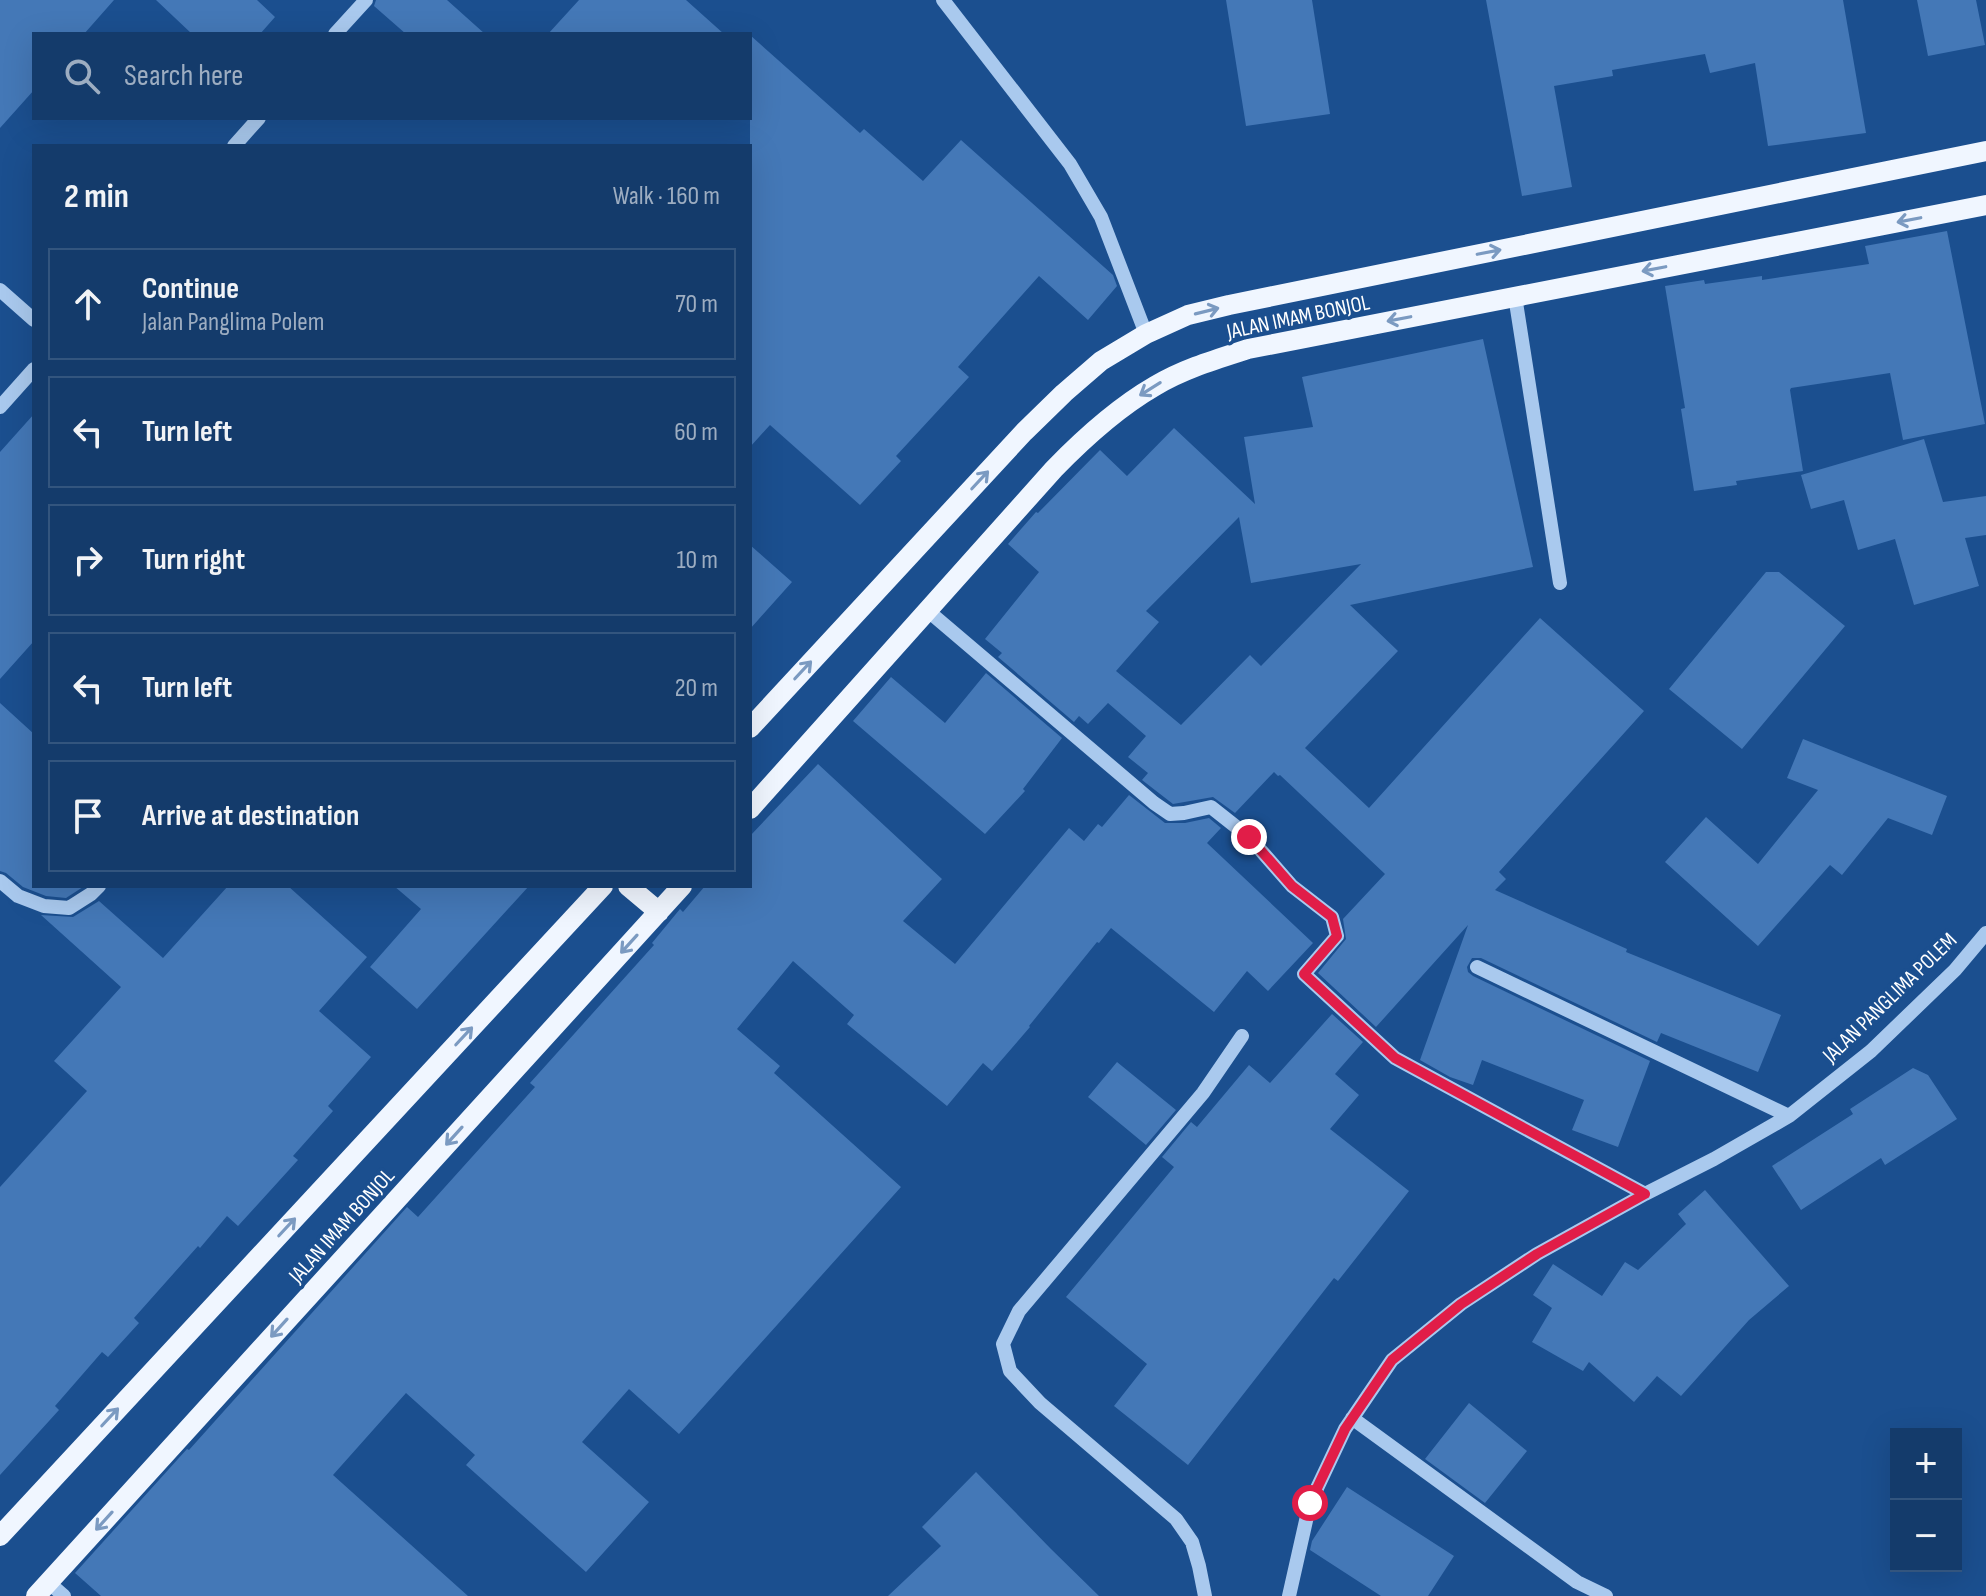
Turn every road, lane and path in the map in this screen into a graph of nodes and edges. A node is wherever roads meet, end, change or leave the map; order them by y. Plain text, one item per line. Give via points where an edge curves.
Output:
1 (366, 0) edge
2 (943, 0) edge
3 (337, 32) edge
4 (257, 120) edge
5 (236, 144) edge
6 (1986, 151) edge
7 (1986, 205) edge
8 (0, 290) edge
9 (1515, 296) junction
10 (32, 318) edge
11 (1146, 334) junction
12 (32, 371) edge
13 (0, 407) edge
14 (1560, 583) dead end
15 (927, 610) junction
16 (752, 726) edge
17 (752, 807) edge
18 (0, 881) edge
19 (97, 888) edge
20 (601, 888) edge
21 (630, 888) edge
22 (680, 888) edge
23 (659, 912) junction
24 (1986, 933) edge
25 (1477, 967) dead end
26 (1242, 1036) dead end
27 (1789, 1116) junction
28 (1645, 1194) junction
29 (1352, 1418) junction
30 (0, 1536) edge
31 (49, 1591) edge
32 (1205, 1596) edge
33 (1289, 1596) edge
34 (1606, 1596) edge

1 - 3 street
2 - 11 street via 1070,164 1101,217
4 - 5 street
11 -> 6 main road, JALAN IMAM BONJOL via 1188,315 1229,305
7 -> 9 main road, JALAN IMAM BONJOL
8 - 10 street
9 - 14 street
9 -> 15 main road, JALAN IMAM BONJOL via 1248,349 1157,384 1088,434
16 -> 11 main road, JALAN IMAM BONJOL via 1024,432 1101,361
12 - 13 street
15 - 17 main road, JALAN IMAM BONJOL
15 - 28 street via 1154,803 1170,814 1211,807 1249,837 1292,886 1332,917 1337,936 1304,974 1395,1058
18 - 19 street via 18,896 69,908
30 -> 20 main road, JALAN IMAM BONJOL
21 - 23 main road
22 - 23 main road, JALAN IMAM BONJOL
23 -> 31 main road, JALAN IMAM BONJOL
24 - 27 street, JALAN PANGLIMA POLEM via 1871,1051
25 - 27 street
26 - 32 street via 1203,1093 1019,1311 1003,1344 1010,1371 1040,1403 1176,1519 1192,1542
27 - 28 street, JALAN PANGLIMA POLEM
28 - 29 street, JALAN PANGLIMA POLEM via 1461,1304 1392,1360
29 - 33 street, JALAN PANGLIMA POLEM via 1310,1503
29 - 34 street via 1577,1582

